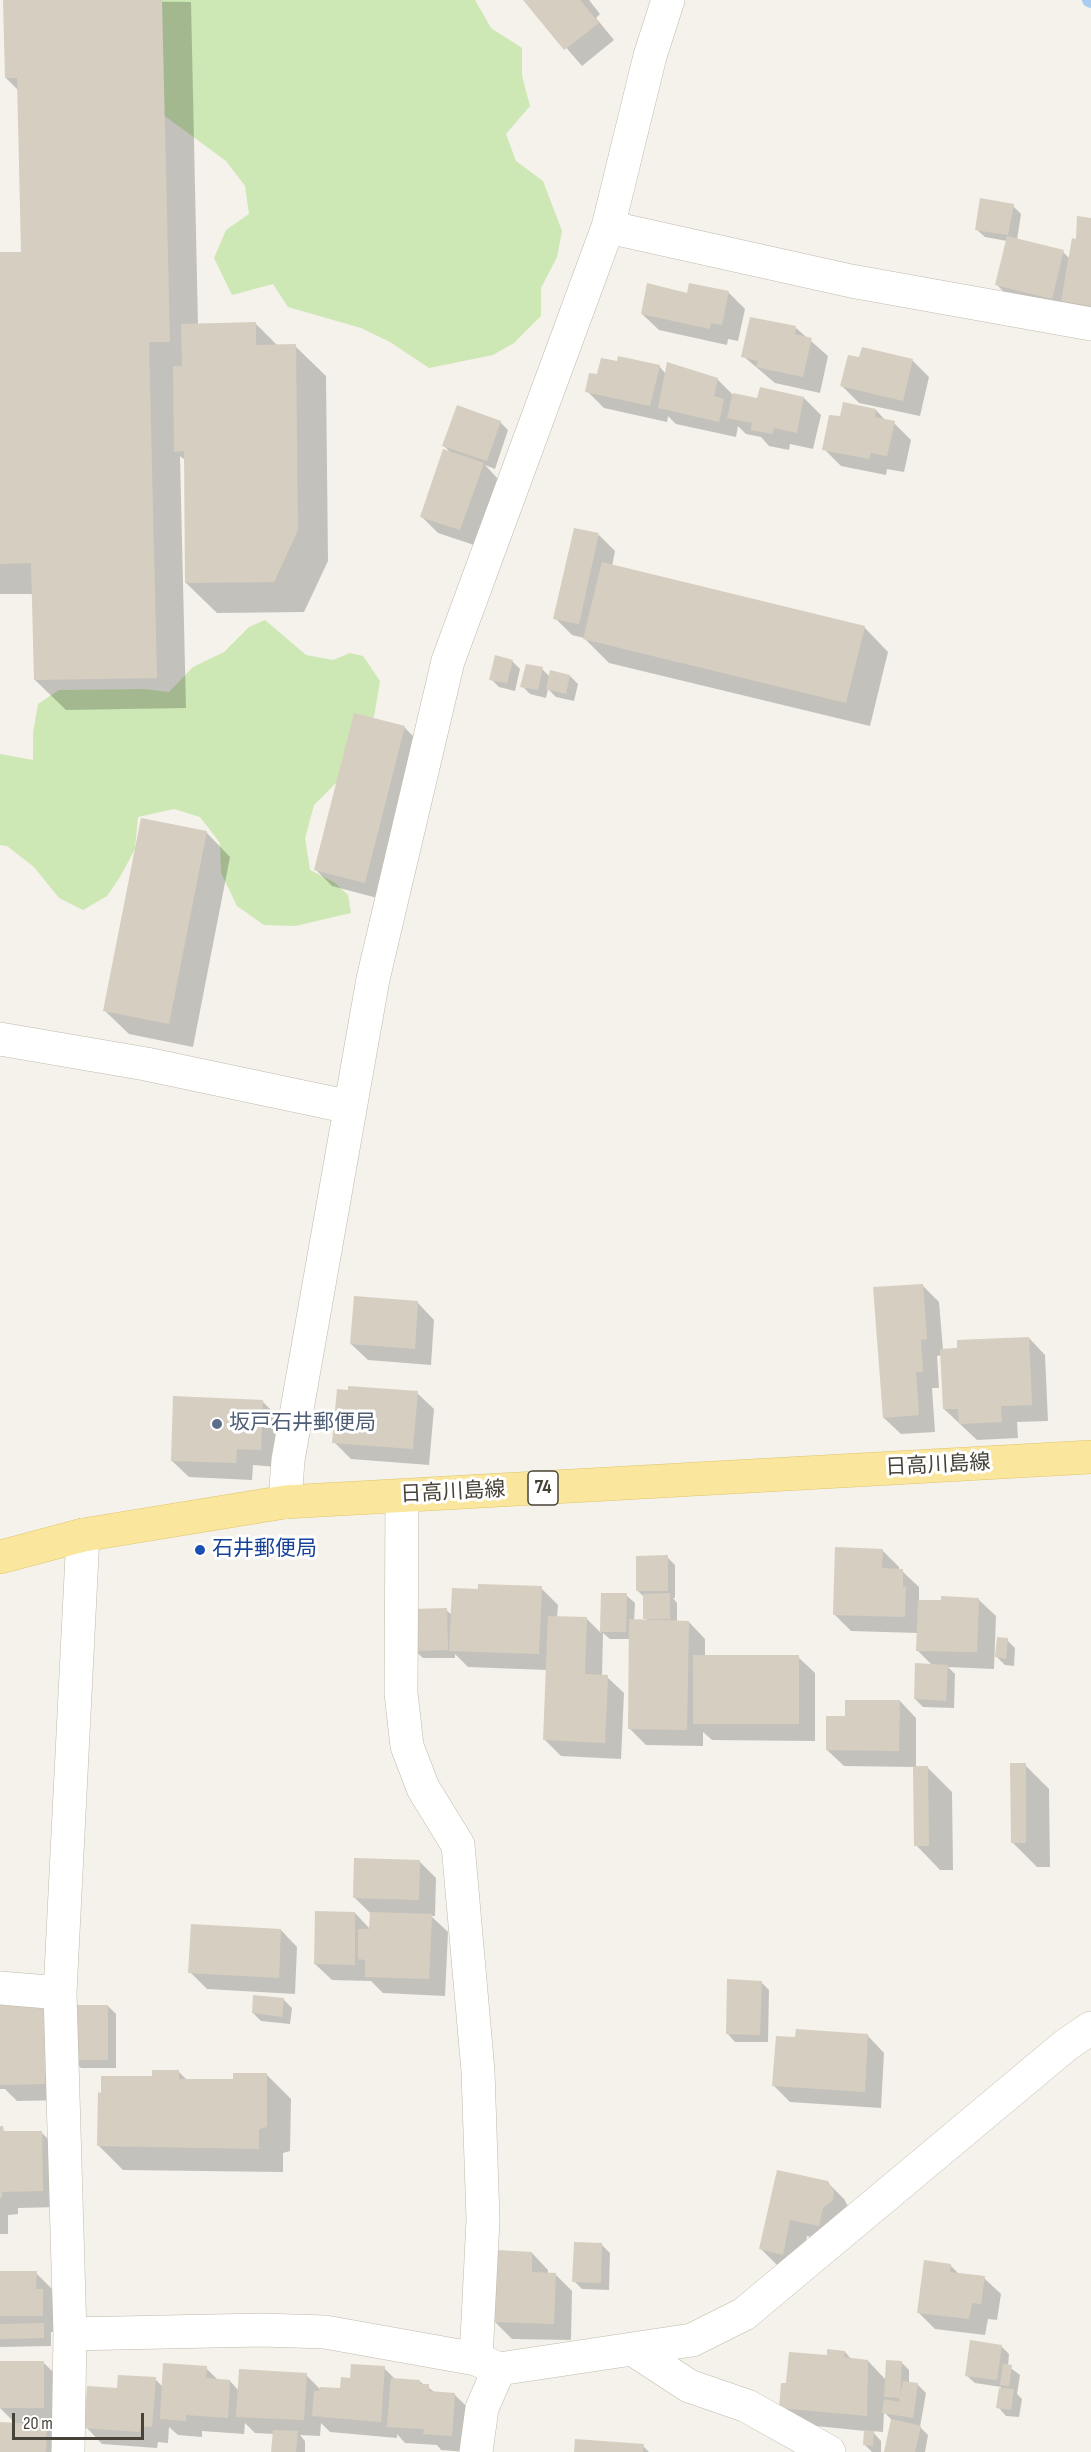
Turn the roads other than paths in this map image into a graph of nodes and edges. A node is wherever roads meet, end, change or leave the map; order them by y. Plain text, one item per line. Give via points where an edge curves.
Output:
1 (668, 0) edge
2 (608, 227) junction
3 (1091, 324) edge
4 (0, 1039) edge
5 (350, 1107) junction
6 (1091, 1457) edge
7 (402, 1496) junction
8 (285, 1502) junction
9 (83, 1535) junction
10 (0, 1557) edge
11 (0, 1988) edge
12 (60, 1993) junction
13 (1091, 2028) edge
14 (70, 2334) junction
15 (634, 2350) junction
16 (487, 2364) junction
17 (68, 2452) edge
18 (476, 2452) edge
19 (829, 2452) edge

1 - 2 street via 650,56
2 - 3 street via 840,279
2 - 5 street via 448,661 373,979
4 - 5 street via 147,1064
5 - 8 street via 288,1460
6 - 7 main road, 日高川島線 / 74
7 - 8 main road, 日高川島線 / 74
7 - 16 street via 401,1693 407,1746 423,1788 458,1845 478,2071
8 - 9 main road, 日高川島線 / 74
9 - 10 main road, 日高川島線 / 74
9 - 12 street
11 - 12 street
12 - 14 street
13 - 15 street via 744,2314 692,2340
14 - 16 street via 325,2332
14 - 17 street
15 - 16 street
15 - 19 street via 689,2386 747,2406
16 - 18 street

